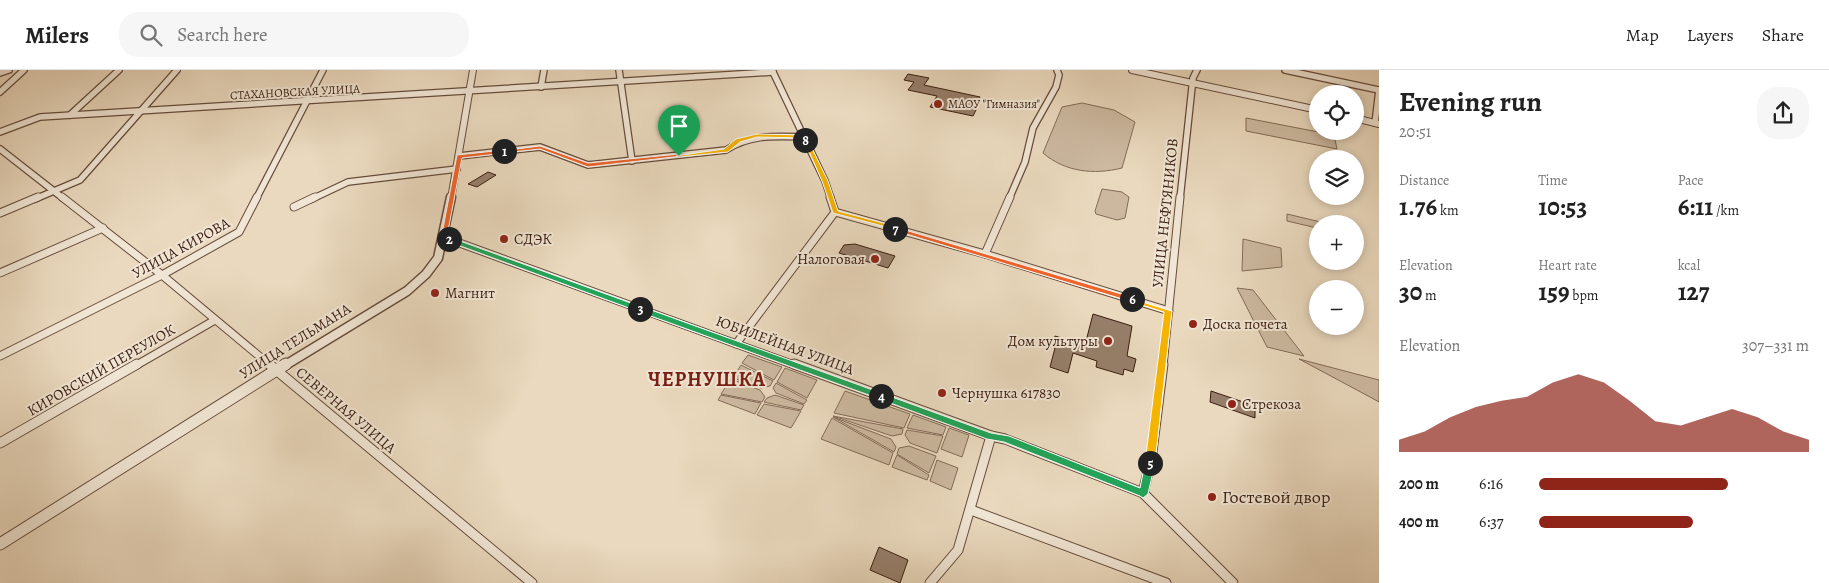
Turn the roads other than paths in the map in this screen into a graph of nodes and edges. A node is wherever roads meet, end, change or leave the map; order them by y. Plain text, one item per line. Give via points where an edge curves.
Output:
1 (8, 70) edge
2 (24, 70) edge
3 (119, 70) edge
4 (177, 70) edge
5 (323, 70) edge
6 (473, 70) edge
7 (544, 70) edge
8 (618, 70) edge
9 (1057, 70) edge
10 (1132, 70) edge
11 (1197, 70) edge
12 (1285, 70) edge
13 (773, 71) edge
14 (0, 72) edge
15 (620, 82) junction
16 (1194, 84) junction
17 (541, 87) junction
18 (1379, 90) edge
19 (0, 92) edge
20 (469, 92) junction
21 (308, 101) junction
22 (1309, 108) edge
23 (141, 111) junction
24 (70, 116) junction
25 (1364, 120) edge
26 (1377, 123) edge
27 (0, 132) edge
28 (804, 137) junction
29 (0, 149) edge
30 (8, 155) junction
31 (459, 156) junction
32 (0, 158) edge
33 (632, 161) junction
34 (457, 169) junction
35 (56, 190) junction
36 (294, 207) dead end
37 (835, 212) junction
38 (0, 213) edge
39 (103, 228) junction
40 (443, 237) junction
41 (985, 254) junction
42 (0, 273) edge
43 (162, 275) junction
44 (1168, 311) junction
45 (215, 320) junction
46 (736, 344) junction
47 (0, 356) edge
48 (275, 371) junction
49 (991, 436) junction
50 (0, 443) edge
51 (1143, 494) junction
52 (971, 510) junction
53 (0, 544) edge
54 (1232, 582) edge
55 (532, 583) edge
56 (930, 583) edge
57 (1166, 583) edge

1 - 14 street
2 - 19 street
3 - 24 street
4 - 23 street
5 - 21 street, УЛИЦА КИРОВА
6 - 20 street, УЛИЦА ТЕЛЬМАНА
7 - 17 street
8 - 15 street
9 - 41 street via 1056,87 1033,128 1025,162
10 - 16 street
11 - 16 street, УЛИЦА НЕФТЯНИКОВ
12 - 18 street
13 - 15 street, СТАХАНОВСКАЯ УЛИЦА
13 - 28 street
15 - 17 street, СТАХАНОВСКАЯ УЛИЦА
15 - 33 street
16 - 22 street
16 - 44 street, УЛИЦА НЕФТЯНИКОВ
17 - 20 street, СТАХАНОВСКАЯ УЛИЦА
18 - 26 street
20 - 21 street, СТАХАНОВСКАЯ УЛИЦА
20 - 31 street, УЛИЦА ТЕЛЬМАНА
21 - 23 street, СТАХАНОВСКАЯ УЛИЦА
21 - 43 street, УЛИЦА КИРОВА via 239,232
23 - 24 street, СТАХАНОВСКАЯ УЛИЦА
23 - 35 street via 80,180
24 - 27 street, СТАХАНОВСКАЯ УЛИЦА via 40,117
25 - 26 street
28 - 33 street via 757,135 738,141 726,150
28 - 37 street via 825,181
29 - 30 street, СЕВЕРНАЯ УЛИЦА
30 - 32 street
30 - 35 street, СЕВЕРНАЯ УЛИЦА
31 - 33 street via 540,148 588,165
31 - 34 street, УЛИЦА ТЕЛЬМАНА
34 - 36 street via 348,182
34 - 40 street, УЛИЦА ТЕЛЬМАНА
35 - 38 street
35 - 39 street, СЕВЕРНАЯ УЛИЦА
37 - 41 street
37 - 46 street
39 - 42 street
39 - 43 street, СЕВЕРНАЯ УЛИЦА
40 - 46 street, ЮБИЛЕЙНАЯ УЛИЦА
40 - 48 street, УЛИЦА ТЕЛЬМАНА via 438,258 407,291
41 - 44 street
43 - 45 street, СЕВЕРНАЯ УЛИЦА
43 - 47 street, УЛИЦА КИРОВА
44 - 51 street, УЛИЦА НЕФТЯНИКОВ via 1152,456
45 - 48 street, СЕВЕРНАЯ УЛИЦА
45 - 50 street, КИРОВСКИЙ ПЕРЕУЛОК
46 - 49 street, ЮБИЛЕЙНАЯ УЛИЦА
48 - 53 street, УЛИЦА ТЕЛЬМАНА
48 - 55 street, СЕВЕРНАЯ УЛИЦА
49 - 51 street, ЮБИЛЕЙНАЯ УЛИЦА
49 - 52 street
51 - 54 street
52 - 56 street via 958,550
52 - 57 street

